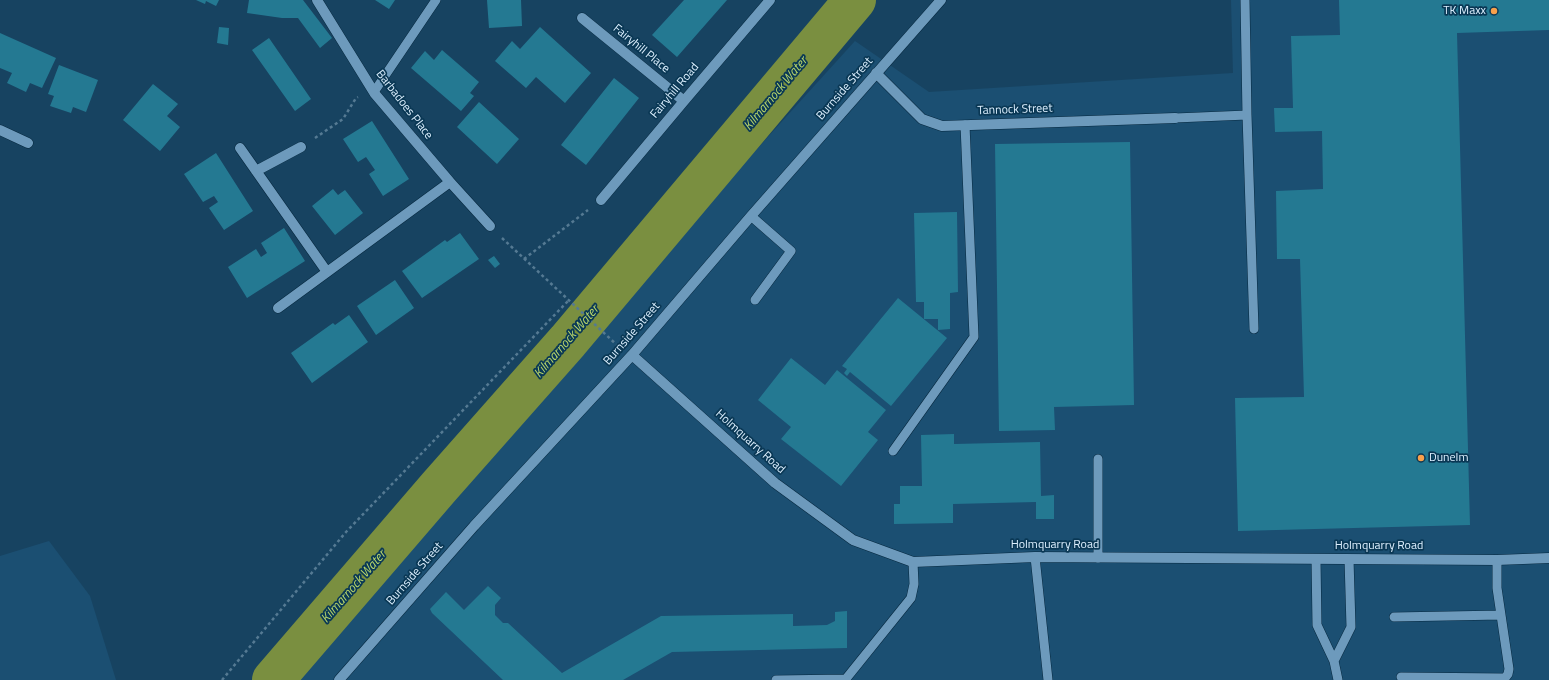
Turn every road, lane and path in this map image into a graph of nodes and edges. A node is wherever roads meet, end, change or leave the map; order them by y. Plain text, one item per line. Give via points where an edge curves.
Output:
1 (317, 0) edge
2 (436, 0) edge
3 (770, 0) edge
4 (941, 0) edge
5 (1245, 0) edge
6 (582, 18) dead end
7 (876, 73) junction
8 (375, 93) junction
9 (684, 101) junction
10 (1246, 115) junction
11 (1175, 118) joint
12 (966, 125) junction
13 (0, 130) edge
14 (28, 143) dead end
15 (302, 147) joint
16 (240, 148) dead end
17 (256, 171) junction
18 (450, 182) junction
19 (601, 200) joint
20 (751, 216) junction
21 (490, 226) joint
22 (524, 259) junction
23 (327, 272) junction
24 (755, 300) dead end
25 (568, 301) junction
26 (278, 308) dead end
27 (1254, 329) dead end
28 (619, 347) dead end
29 (632, 355) junction
30 (893, 451) dead end
31 (1098, 459) dead end
32 (1035, 557) junction
33 (1098, 558) junction
34 (1549, 558) edge
35 (1316, 559) junction
36 (1349, 559) junction
37 (1497, 560) junction
38 (913, 562) junction
39 (1501, 614) junction
40 (1394, 617) dead end
41 (1334, 661) junction
42 (1401, 677) dead end
43 (845, 679) edge
44 (222, 680) edge
45 (339, 680) edge
46 (776, 680) edge
47 (1048, 680) edge
48 (1338, 680) edge

1 - 8 street, Barbadoes Place
2 - 8 lane
3 - 9 street, Fairyhill Road
4 - 7 street, Burnside Street
5 - 10 lane
6 - 9 street, Fairyhill Place
7 - 12 street, Tannock Street via 922,119 942,126
7 - 20 street, Burnside Street
8 - 15 path via 356,98 343,119
8 - 18 street, Barbadoes Place
9 - 19 street, Fairyhill Road
10 - 11 lane
10 - 27 lane
11 - 12 street, Tannock Street
12 - 30 lane via 974,337
13 - 14 street
15 - 17 street
16 - 17 street
17 - 23 street
18 - 21 street, Barbadoes Place
18 - 23 street
19 - 22 path
20 - 24 lane via 791,251
20 - 29 street, Burnside Street
21 - 22 path
22 - 25 path
23 - 26 street
25 - 28 path
25 - 44 path via 346,532
29 - 38 street, Holmquarry Road via 775,483 853,540
29 - 45 street, Burnside Street via 474,526
31 - 33 lane
32 - 33 street, Holmquarry Road
32 - 38 street, Holmquarry Road
32 - 47 lane
33 - 35 street, Holmquarry Road
34 - 37 street, Holmquarry Road
35 - 36 street, Holmquarry Road
35 - 41 lane via 1316,625
36 - 37 street, Holmquarry Road
36 - 41 lane via 1351,627
37 - 39 lane via 1497,588
38 - 43 lane via 914,584 911,598
39 - 40 lane
39 - 42 lane via 1509,669 1505,678
41 - 48 lane
43 - 46 lane

